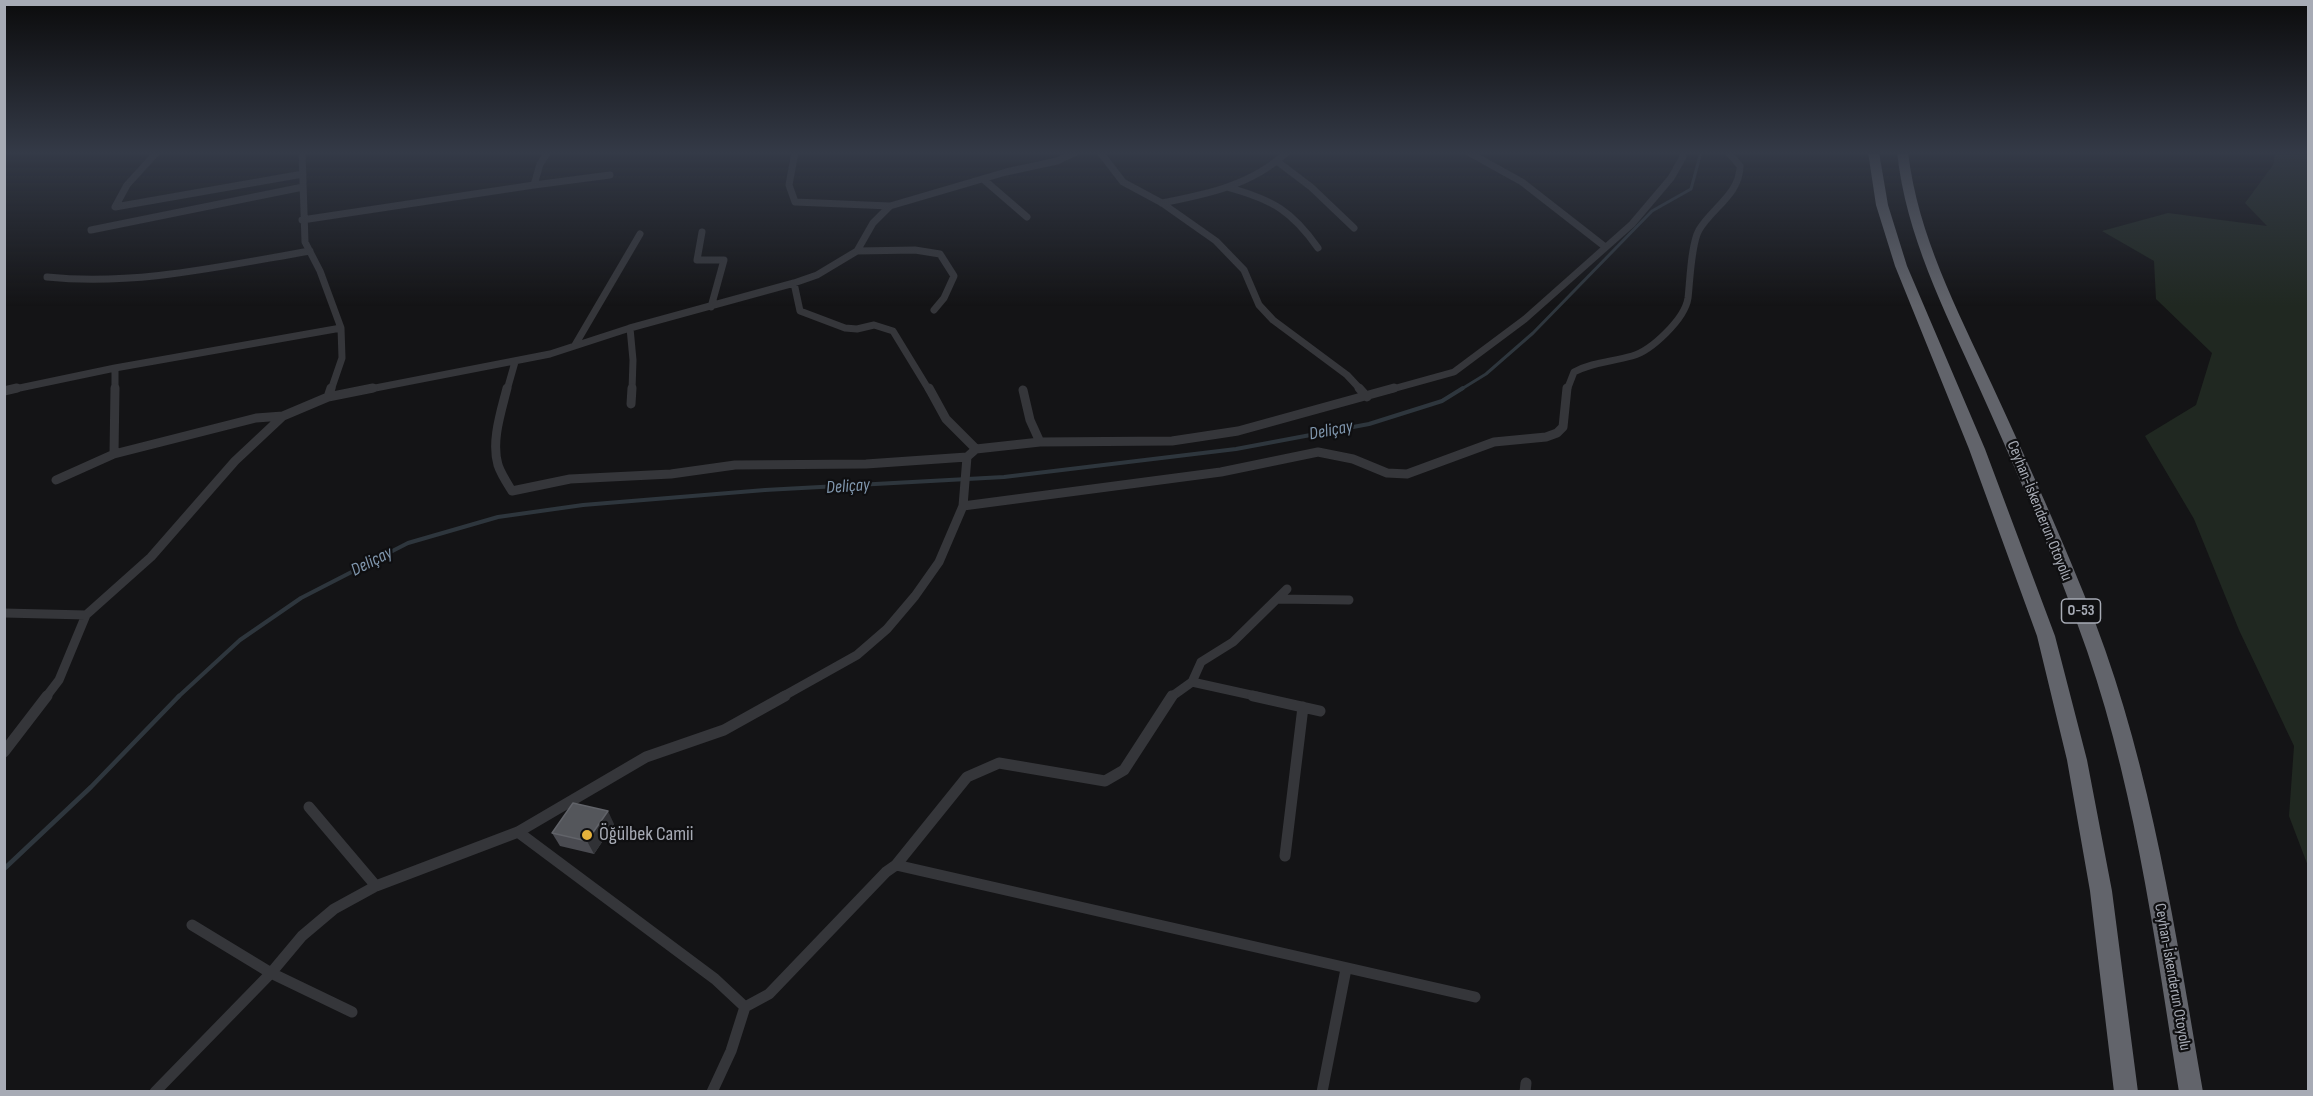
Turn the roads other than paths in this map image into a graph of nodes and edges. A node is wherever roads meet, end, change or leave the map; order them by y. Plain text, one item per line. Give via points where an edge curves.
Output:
1 (117, 203) edge
2 (137, 203) edge
3 (223, 203) edge
4 (303, 203) edge
5 (401, 203) edge
6 (822, 203) edge
7 (900, 203) edge
8 (1011, 203) edge
9 (1162, 203) edge
10 (1278, 203) edge
11 (1328, 203) edge
12 (1548, 203) edge
13 (1650, 203) edge
14 (1722, 203) edge
15 (1882, 203) edge
16 (1911, 203) edge
17 (890, 206) junction
18 (1027, 217) dead end
19 (302, 220) junction
20 (1354, 228) dead end
21 (91, 230) dead end
22 (702, 232) dead end
23 (640, 234) dead end
24 (1604, 246) junction
25 (1318, 248) dead end
26 (310, 251) junction
27 (857, 251) junction
28 (47, 277) dead end
29 (794, 283) junction
30 (711, 307) junction
31 (934, 310) dead end
32 (341, 328) junction
33 (630, 328) junction
34 (575, 345) junction
35 (515, 362) junction
36 (115, 368) junction
37 (1023, 390) dead end
38 (4, 391) edge
39 (328, 397) junction
40 (1367, 397) junction
41 (631, 404) dead end
42 (283, 416) junction
43 (1040, 442) junction
44 (976, 448) junction
45 (114, 454) junction
46 (967, 461) junction
47 (56, 480) dead end
48 (964, 500) junction
49 (1287, 589) dead end
50 (1277, 599) junction
51 (1349, 600) dead end
52 (4, 613) edge
53 (86, 615) junction
54 (1192, 682) junction
55 (1303, 707) junction
56 (1320, 711) dead end
57 (4, 752) edge
58 (309, 807) dead end
59 (518, 832) junction
60 (1285, 856) dead end
61 (896, 866) junction
62 (376, 886) junction
63 (192, 925) dead end
64 (1346, 969) junction
65 (271, 973) junction
66 (1474, 997) dead end
67 (745, 1007) junction
68 (352, 1012) dead end
69 (154, 1092) edge
70 (712, 1092) edge
71 (1322, 1092) edge
72 (2126, 1092) edge
73 (2191, 1092) edge

1 - 2 street via 115,207
3 - 21 street
4 - 19 street
5 - 19 street
6 - 17 street
7 - 17 street
8 - 18 street
9 - 40 street via 1216,241 1244,270 1259,305 1273,320 1347,375
10 - 25 street via 1302,224
11 - 20 street
12 - 24 street
13 - 24 street via 1632,224
14 - 48 street via 1697,233 1687,303 1679,318 1662,337 1634,356 1591,363 1574,372 1568,384 1563,426 1557,433 1494,442 1407,474 1387,474 1353,459 1318,452 1221,472
15 - 72 highway, O-53 via 1901,266 1977,449 2046,636 2078,760 2102,891
16 - 73 highway, Ceyhan-İskenderun Otoyolu / O-53 via 1934,270 2016,454 2094,645 2131,773 2161,908
17 - 27 street via 873,223
19 - 26 street
22 - 30 street via 697,260 724,260
23 - 34 street
24 - 40 street via 1525,319 1470,362 1454,372
26 - 28 street via 148,278 88,281
26 - 32 street
27 - 29 street via 817,275
27 - 31 street via 915,250 940,254 954,276
29 - 30 street
29 - 44 street via 800,311 845,328 874,325 893,331 946,419
30 - 33 street
32 - 36 street
32 - 39 street via 342,358
33 - 34 street
33 - 41 street
34 - 35 street
35 - 39 street
35 - 46 street via 496,448 498,465 512,491 570,479 671,474 735,465
36 - 38 street
36 - 45 street
37 - 43 street
39 - 42 street
40 - 43 street via 1238,431 1172,441
42 - 45 street via 256,418
42 - 53 street via 235,462 151,557
43 - 44 street
44 - 46 street
45 - 47 street
46 - 48 street
48 - 59 street via 939,562 887,629 857,655 724,730 646,757
49 - 50 street
50 - 51 street
50 - 54 street via 1233,642 1201,662
52 - 53 street
53 - 57 street via 59,680
54 - 55 street
54 - 61 street via 1172,696 1124,770 1105,781 999,763 967,777
55 - 56 street
55 - 60 street
58 - 62 street
59 - 62 street
59 - 67 street via 715,979
61 - 64 street
61 - 67 street via 769,994
62 - 65 street via 334,909 302,936
63 - 65 street
64 - 66 street
64 - 71 street
65 - 68 street
65 - 69 street
67 - 70 street

